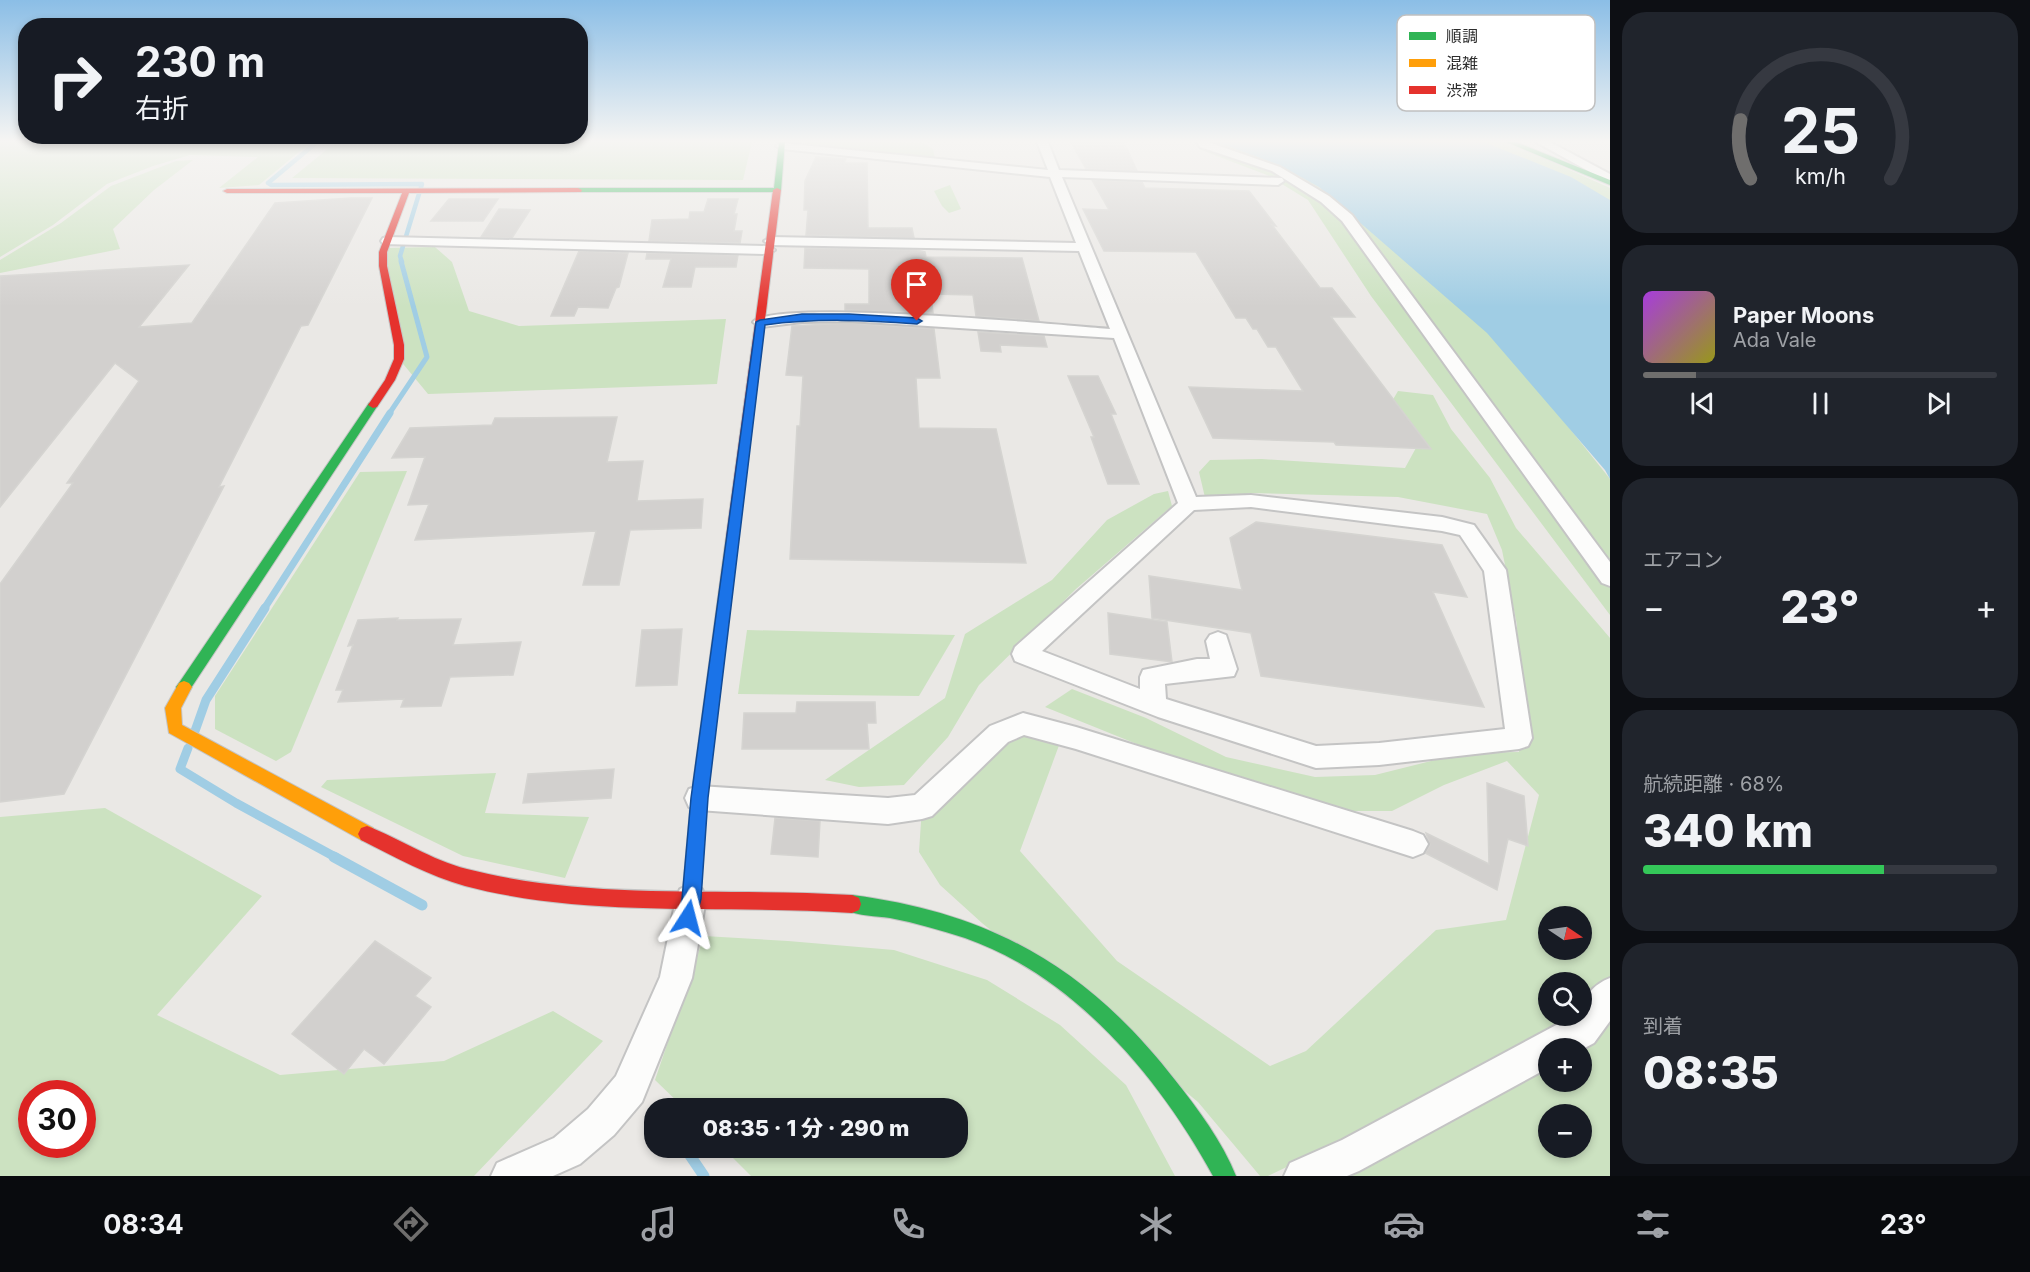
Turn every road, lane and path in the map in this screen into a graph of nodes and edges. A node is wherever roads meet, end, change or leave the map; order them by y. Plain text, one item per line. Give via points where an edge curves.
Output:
1 (404, 197) edge
2 (776, 197) edge
3 (1064, 197) edge
4 (1322, 197) edge
5 (387, 241) junction
6 (769, 245) junction
7 (1085, 247) junction
8 (760, 322) junction
9 (1120, 334) junction
10 (1189, 504) junction
11 (1610, 578) edge
12 (1218, 641) dead end
13 (1154, 705) junction
14 (699, 798) junction
15 (1413, 844) dead end
16 (692, 899) junction
17 (1610, 994) edge
18 (1569, 1038) edge
19 (1538, 1055) edge
20 (510, 1176) edge
21 (1225, 1176) edge
22 (1303, 1176) edge

1 - 5 street
2 - 6 street
3 - 7 street
4 - 11 street via 1347,218
5 - 6 street
5 - 16 street via 383,266 399,345 399,358 390,380 189,678 173,708 175,728 409,856 461,876 600,898
6 - 7 street
6 - 8 street
7 - 9 street
8 - 9 street via 849,316
8 - 14 street
9 - 10 street
10 - 13 street via 1024,654
10 - 13 street via 1251,501 1467,530 1495,570 1519,738 1316,757
12 - 13 street via 1225,669 1197,669 1152,677
14 - 15 street via 888,811 922,807 999,734 1023,724
14 - 16 street
16 - 20 street via 676,978 629,1089 602,1122 567,1151
16 - 21 street via 832,902 898,911 958,926 1007,946 1053,975 1122,1036 1162,1080
17 - 18 street via 1582,1031
19 - 22 street via 1346,1158

